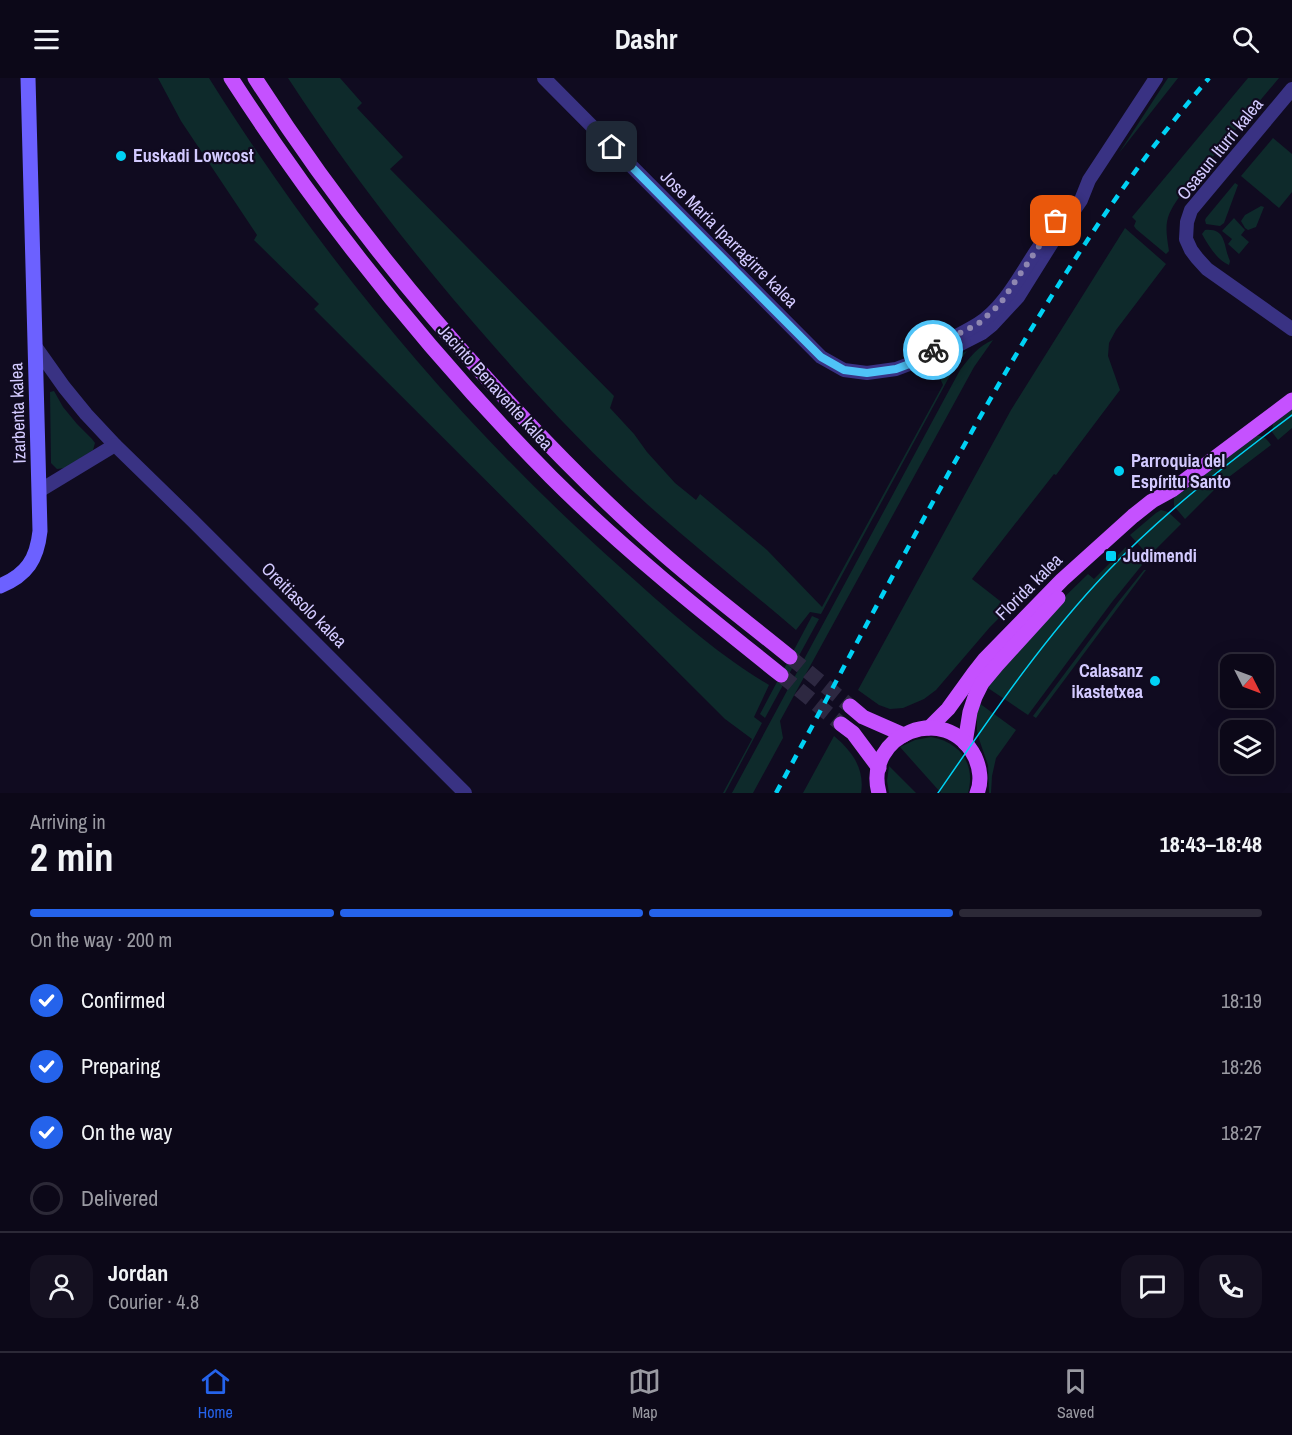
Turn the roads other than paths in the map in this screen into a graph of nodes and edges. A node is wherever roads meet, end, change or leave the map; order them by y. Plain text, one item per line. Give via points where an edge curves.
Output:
1 (28, 78) edge
2 (231, 78) edge
3 (255, 78) edge
4 (544, 78) edge
5 (1156, 78) edge
6 (1292, 89) edge
7 (1292, 329) edge
8 (35, 346) junction
9 (1292, 400) edge
10 (115, 445) junction
11 (1172, 490) junction
12 (39, 491) junction
13 (0, 586) edge
14 (790, 657) tunnel mouth
15 (781, 675) tunnel mouth
16 (850, 706) tunnel mouth
17 (841, 723) tunnel mouth
18 (929, 728) junction
19 (904, 735) junction
20 (965, 743) junction
21 (879, 768) junction
22 (877, 791) edge
23 (979, 791) edge
24 (465, 793) edge

1 - 8 main road, Izarbenta kalea
2 - 15 main road, Jacinto Benavente kalea via 356,256 497,420 646,565
3 - 14 main road, Jacinto Benavente kalea via 412,294 513,407 660,552
4 - 5 street, Jose Maria Iparragirre kalea via 821,357 844,370 867,373 912,363 978,324 994,310 1074,194 1089,180
6 - 7 street, Osasun Iturri kalea via 1191,210 1186,239 1207,269
8 - 10 street, Oreitiasolo kalea via 64,387
8 - 12 main road, Izarbenta kalea
9 - 11 main road, Florida kalea
10 - 12 street
10 - 24 street, Oreitiasolo kalea
11 - 18 main road, Florida kalea via 1133,516 1062,580 985,659
11 - 20 main road, Florida kalea via 1058,598 986,677 973,702
12 - 13 main road, Izarbenta kalea via 40,531 34,557 26,570
16 - 19 main road via 863,717
17 - 21 main road
18 - 19 main road
18 - 20 main road via 952,733
19 - 21 main road via 891,745
20 - 23 main road via 978,765
21 - 22 main road

